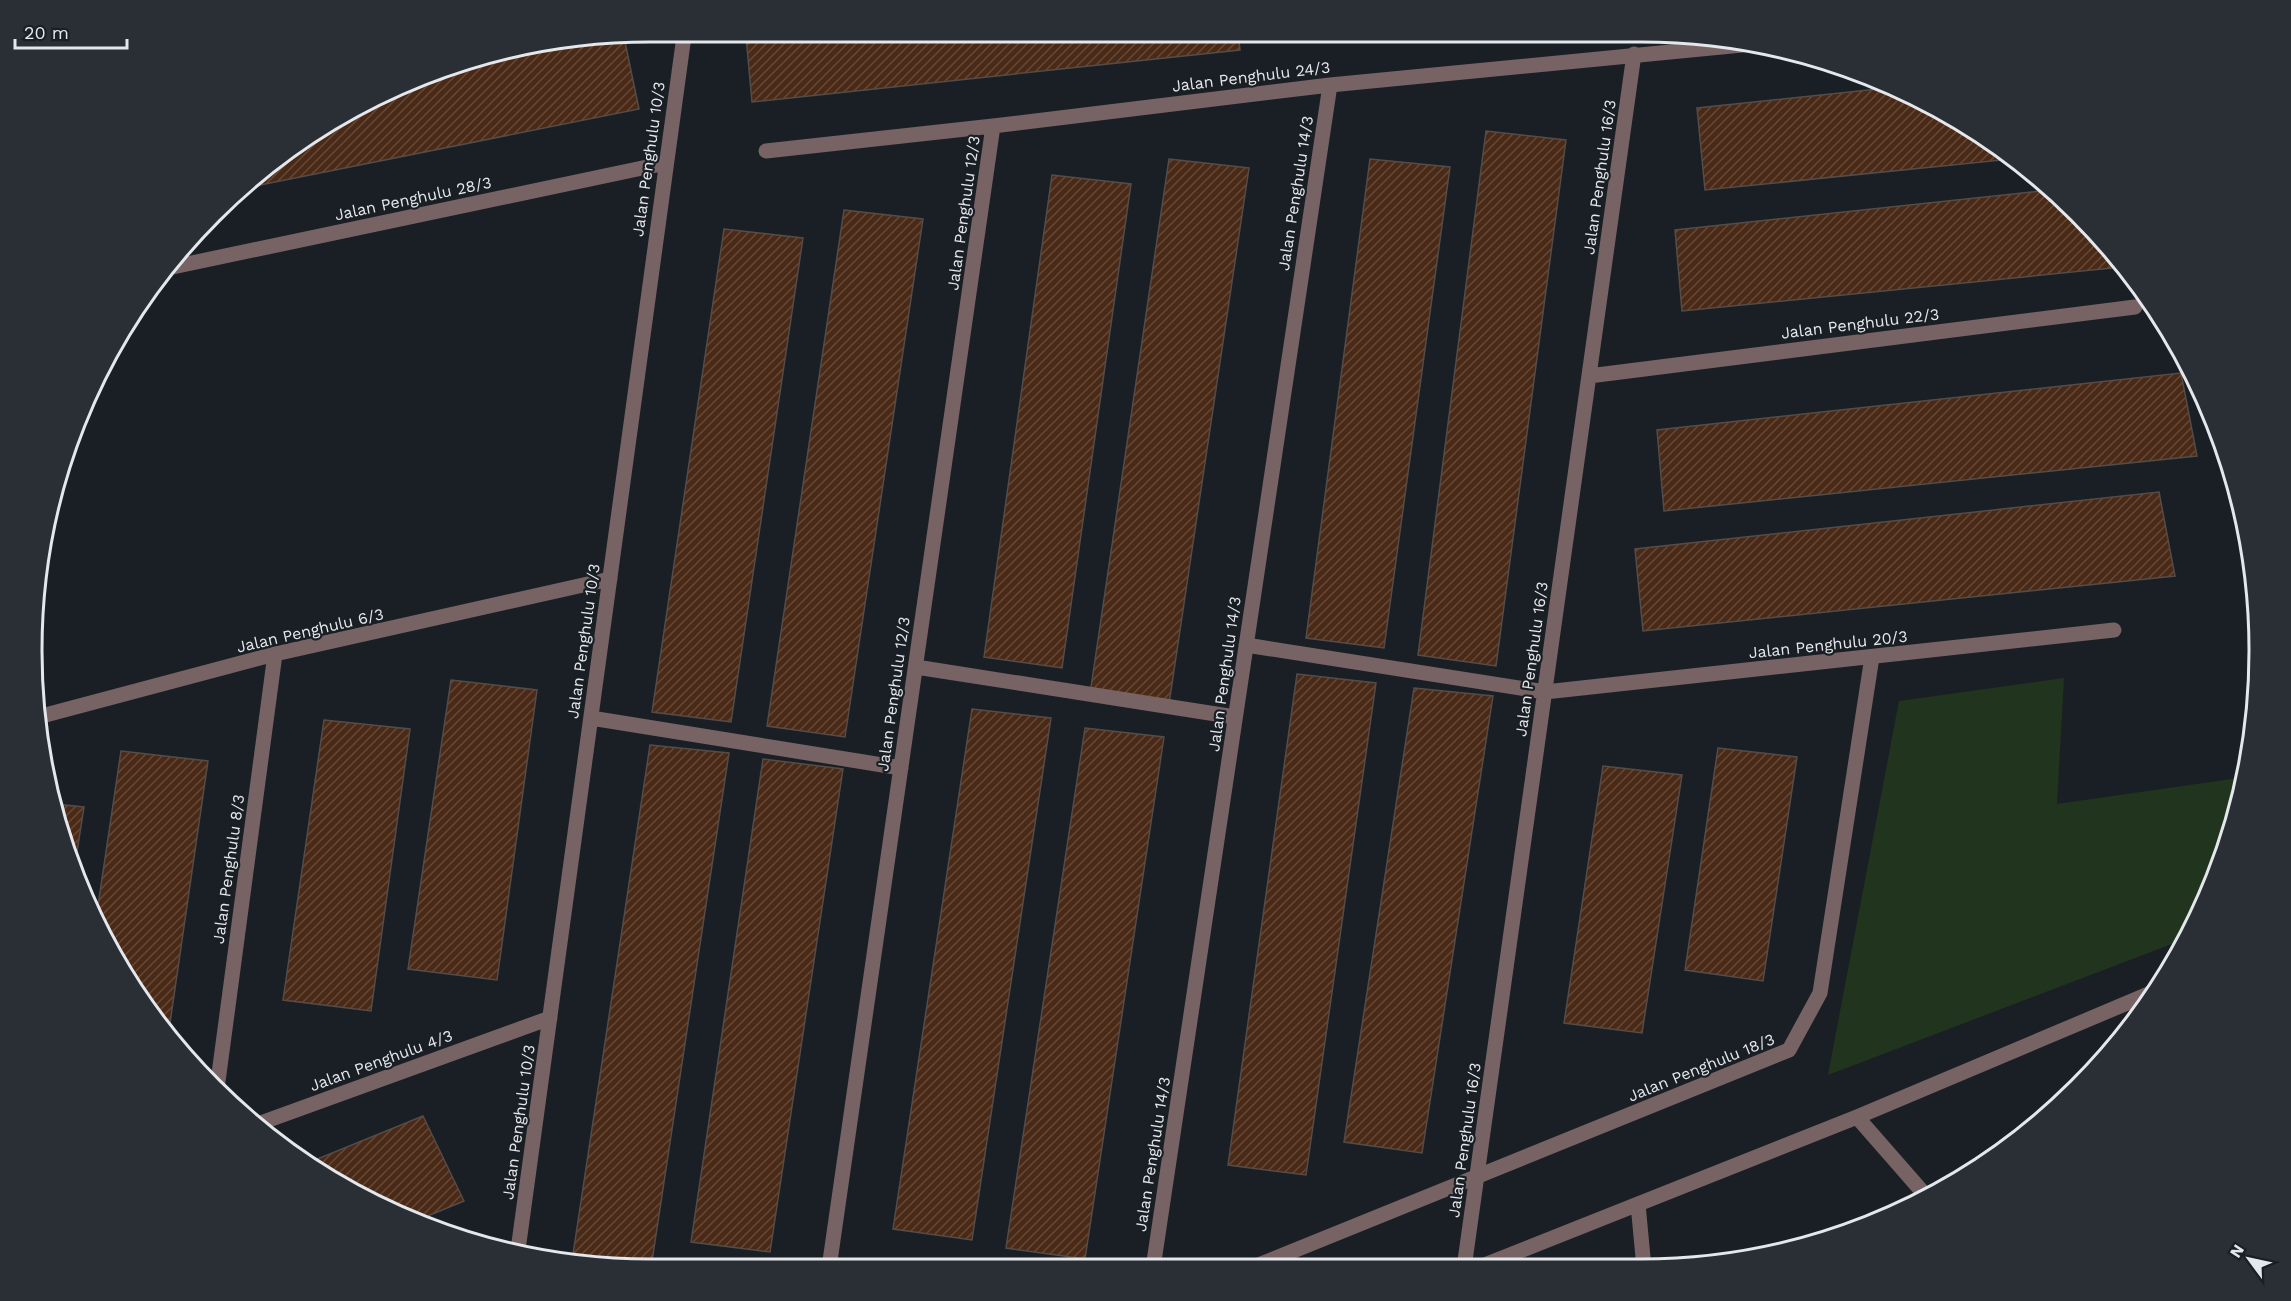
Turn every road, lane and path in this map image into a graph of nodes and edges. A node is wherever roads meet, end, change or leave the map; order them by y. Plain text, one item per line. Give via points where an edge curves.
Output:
1 (683, 42) edge
2 (1719, 47) edge
3 (1634, 54) junction
4 (1330, 85) junction
5 (993, 126) junction
6 (766, 151) dead end
7 (666, 163) junction
8 (180, 266) edge
9 (2135, 307) dead end
10 (1589, 376) junction
11 (610, 579) junction
12 (2114, 630) dead end
13 (1246, 645) junction
14 (275, 654) junction
15 (1872, 657) junction
16 (916, 667) junction
17 (1545, 692) junction
18 (46, 715) edge
19 (1236, 717) junction
20 (591, 718) junction
21 (901, 768) junction
22 (2140, 998) edge
23 (550, 1018) junction
24 (218, 1079) edge
25 (1857, 1117) junction
26 (265, 1121) edge
27 (1477, 1178) junction
28 (1921, 1190) edge
29 (1638, 1204) junction
30 (519, 1244) edge
31 (830, 1259) edge
32 (1154, 1259) edge
33 (1274, 1259) edge
34 (1465, 1259) edge
35 (1500, 1259) edge
36 (1643, 1259) edge

1 - 7 street, Jalan Penghulu 10/3
2 - 3 street, Jalan Penghulu 24/3
3 - 4 street, Jalan Penghulu 24/3
3 - 10 street, Jalan Penghulu 16/3
4 - 5 street, Jalan Penghulu 24/3
4 - 13 street, Jalan Penghulu 14/3
5 - 6 street, Jalan Penghulu 24/3
5 - 16 street, Jalan Penghulu 12/3
7 - 8 street, Jalan Penghulu 28/3
7 - 11 street, Jalan Penghulu 10/3
9 - 10 street, Jalan Penghulu 22/3
10 - 17 street, Jalan Penghulu 16/3
11 - 14 street, Jalan Penghulu 6/3
11 - 20 street, Jalan Penghulu 10/3
12 - 15 street, Jalan Penghulu 20/3
13 - 17 street, Jalan Penghulu 20/3
13 - 19 street, Jalan Penghulu 14/3
14 - 18 street, Jalan Penghulu 6/3
14 - 24 street, Jalan Penghulu 8/3
15 - 17 street, Jalan Penghulu 20/3
15 - 27 street, Jalan Penghulu 18/3 via 1820,993 1789,1050
16 - 19 street
16 - 21 street, Jalan Penghulu 12/3
17 - 27 street, Jalan Penghulu 16/3
19 - 32 street, Jalan Penghulu 14/3
20 - 21 street
20 - 23 street, Jalan Penghulu 10/3
21 - 31 street, Jalan Penghulu 12/3
22 - 25 street
23 - 26 street, Jalan Penghulu 4/3
23 - 30 street, Jalan Penghulu 10/3
25 - 28 street
25 - 29 street
27 - 33 street, Jalan Penghulu 18/3
27 - 34 street, Jalan Penghulu 16/3
29 - 35 street
29 - 36 street

